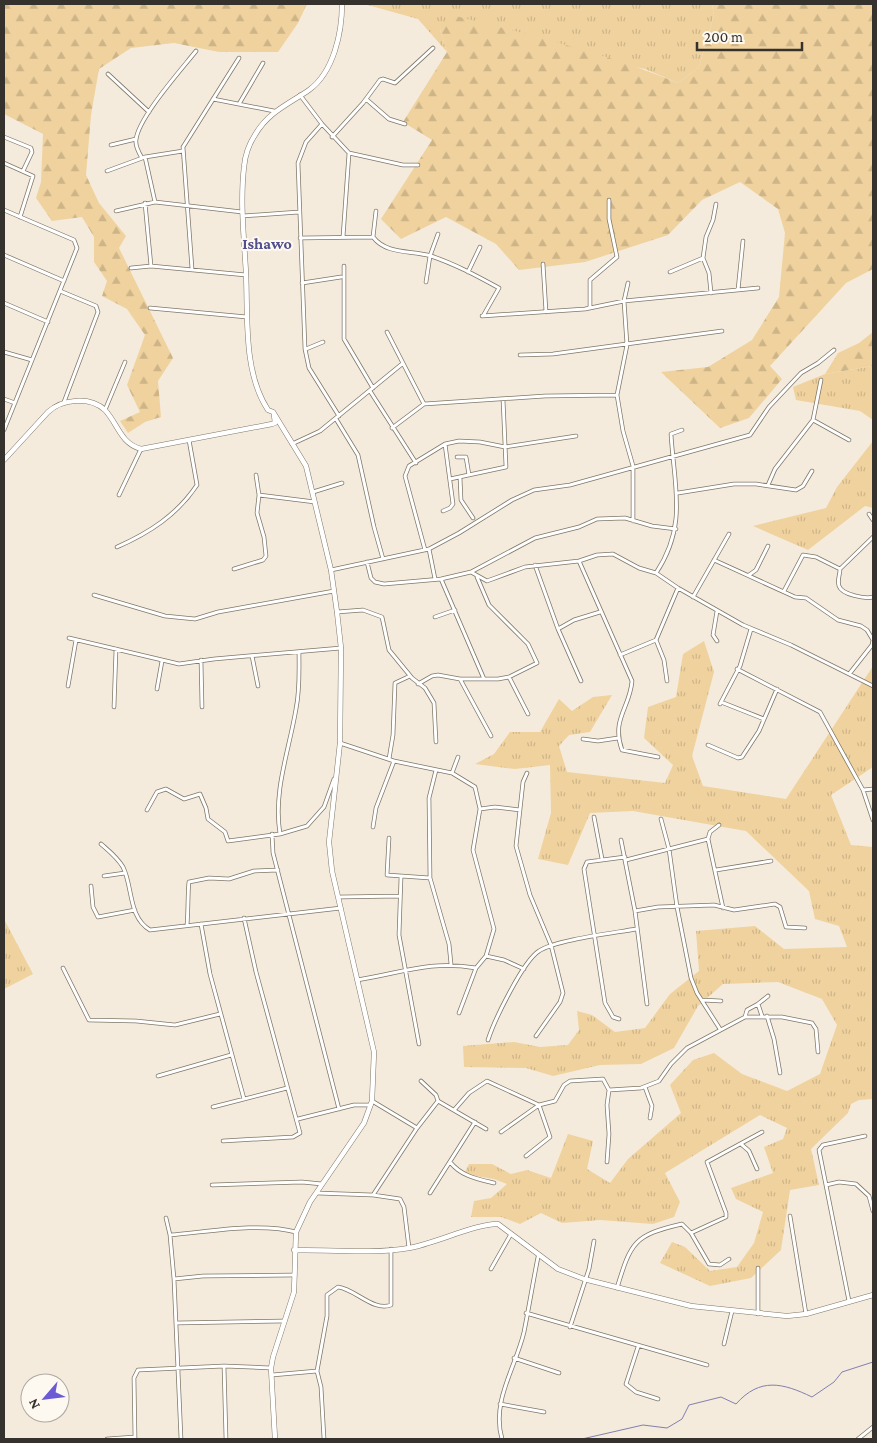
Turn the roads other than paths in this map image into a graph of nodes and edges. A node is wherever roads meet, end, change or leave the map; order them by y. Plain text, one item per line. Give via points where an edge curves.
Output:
1 (342, 4) edge
2 (433, 48) dead end
3 (196, 51) dead end
4 (239, 58) dead end
5 (262, 63) dead end
6 (108, 74) dead end
7 (300, 95) junction
8 (213, 99) junction
9 (366, 100) junction
10 (239, 104) junction
11 (274, 111) junction
12 (149, 112) junction
13 (322, 124) junction
14 (405, 124) dead end
15 (4, 137) edge
16 (332, 137) junction
17 (136, 139) junction
18 (111, 145) dead end
19 (183, 151) junction
20 (349, 154) junction
21 (143, 158) junction
22 (4, 163) edge
23 (418, 164) dead end
24 (107, 170) dead end
25 (23, 171) junction
26 (609, 200) dead end
27 (155, 202) junction
28 (146, 203) junction
29 (716, 204) dead end
30 (188, 205) junction
31 (4, 210) edge
32 (116, 211) dead end
33 (376, 211) dead end
34 (299, 212) junction
35 (243, 214) junction
36 (20, 217) junction
37 (438, 234) dead end
38 (343, 237) junction
39 (373, 237) junction
40 (300, 238) junction
41 (743, 241) dead end
42 (480, 247) dead end
43 (4, 255) edge
44 (430, 256) junction
45 (703, 258) junction
46 (543, 264) dead end
47 (151, 266) junction
48 (344, 266) dead end
49 (131, 268) dead end
50 (192, 269) junction
51 (468, 272) junction
52 (670, 272) dead end
53 (246, 275) junction
54 (341, 277) dead end
55 (64, 281) junction
56 (426, 282) dead end
57 (302, 283) junction
58 (628, 283) dead end
59 (758, 288) dead end
60 (738, 290) junction
61 (60, 291) junction
62 (712, 293) junction
63 (624, 301) junction
64 (4, 303) edge
65 (150, 308) dead end
66 (590, 308) junction
67 (546, 312) junction
68 (248, 317) junction
69 (48, 322) junction
70 (722, 331) dead end
71 (387, 332) dead end
72 (323, 342) dead end
73 (627, 345) junction
74 (305, 349) junction
75 (834, 350) dead end
76 (4, 352) edge
77 (520, 355) dead end
78 (32, 360) junction
79 (125, 362) dead end
80 (402, 364) junction
81 (821, 380) dead end
82 (372, 390) junction
83 (617, 395) junction
84 (4, 399) edge
85 (503, 400) junction
86 (64, 402) junction
87 (15, 403) junction
88 (424, 404) junction
89 (105, 410) junction
90 (273, 412) junction
91 (338, 418) junction
92 (813, 420) junction
93 (392, 428) junction
94 (4, 430) edge
95 (682, 430) dead end
96 (576, 436) dead end
97 (189, 440) junction
98 (849, 440) dead end
99 (445, 444) junction
100 (292, 445) junction
101 (505, 447) junction
102 (141, 449) junction
103 (457, 457) dead end
104 (672, 457) junction
105 (4, 460) edge
106 (416, 463) junction
107 (633, 466) junction
108 (812, 471) dead end
109 (256, 475) dead end
110 (469, 475) junction
111 (460, 477) junction
112 (450, 479) junction
113 (342, 483) dead end
114 (768, 485) junction
115 (313, 492) junction
116 (678, 493) junction
117 (119, 495) dead end
118 (259, 495) junction
119 (315, 502) junction
120 (443, 511) dead end
121 (869, 514) dead end
122 (473, 518) dead end
123 (873, 520) edge
124 (633, 521) junction
125 (676, 529) junction
126 (729, 534) dead end
127 (873, 537) edge
128 (768, 546) dead end
129 (117, 548) dead end
130 (427, 550) junction
131 (383, 559) junction
132 (714, 560) junction
133 (579, 561) junction
134 (367, 562) junction
135 (534, 566) junction
136 (234, 569) dead end
137 (840, 569) junction
138 (331, 570) junction
139 (471, 572) junction
140 (656, 573) junction
141 (749, 575) junction
142 (477, 577) junction
143 (435, 579) junction
144 (441, 579) junction
145 (678, 588) junction
146 (784, 590) junction
147 (334, 591) junction
148 (94, 595) dead end
149 (693, 597) junction
150 (873, 597) edge
151 (455, 610) junction
152 (717, 611) junction
153 (337, 612) junction
154 (600, 612) junction
155 (435, 617) dead end
156 (558, 629) junction
157 (752, 629) junction
158 (69, 638) dead end
159 (76, 640) junction
160 (656, 640) junction
161 (718, 640) dead end
162 (341, 648) junction
163 (116, 649) junction
164 (299, 652) junction
165 (620, 655) junction
166 (252, 656) junction
167 (201, 660) junction
168 (162, 661) junction
169 (737, 670) junction
170 (850, 673) junction
171 (410, 676) junction
172 (509, 677) junction
173 (460, 678) junction
174 (484, 679) junction
175 (667, 680) dead end
176 (581, 681) dead end
177 (418, 684) junction
178 (68, 686) dead end
179 (258, 686) dead end
180 (873, 686) edge
181 (157, 689) dead end
182 (777, 689) junction
183 (114, 706) dead end
184 (202, 707) dead end
185 (528, 714) dead end
186 (764, 719) junction
187 (491, 736) dead end
188 (583, 738) dead end
189 (618, 738) junction
190 (436, 742) dead end
191 (340, 743) junction
192 (708, 745) dead end
193 (458, 757) dead end
194 (389, 758) junction
195 (658, 758) dead end
196 (394, 761) junction
197 (339, 766) junction
198 (436, 770) junction
199 (452, 773) junction
200 (527, 773) dead end
201 (873, 789) edge
202 (863, 790) junction
203 (480, 809) junction
204 (147, 810) dead end
205 (520, 810) junction
206 (594, 817) dead end
207 (661, 819) dead end
208 (873, 820) edge
209 (719, 825) dead end
210 (373, 826) dead end
211 (272, 834) junction
212 (280, 834) junction
213 (389, 838) dead end
214 (708, 839) junction
215 (622, 840) dead end
216 (101, 844) dead end
217 (669, 849) junction
218 (602, 859) junction
219 (625, 859) junction
220 (771, 861) dead end
221 (278, 870) junction
222 (716, 870) junction
223 (125, 873) junction
224 (104, 876) dead end
225 (401, 877) junction
226 (430, 878) junction
227 (91, 886) dead end
228 (400, 896) junction
229 (339, 897) junction
230 (677, 907) junction
231 (342, 908) junction
232 (723, 908) junction
233 (134, 910) junction
234 (635, 911) junction
235 (290, 913) junction
236 (244, 918) junction
237 (201, 924) junction
238 (187, 925) junction
239 (805, 928) dead end
240 (636, 929) junction
241 (594, 937) junction
242 (551, 946) junction
243 (486, 956) junction
244 (451, 964) junction
245 (63, 968) dead end
246 (476, 968) junction
247 (524, 969) junction
248 (405, 971) junction
249 (357, 980) junction
250 (768, 996) dead end
251 (702, 1000) junction
252 (721, 1001) dead end
253 (648, 1004) dead end
254 (758, 1004) junction
255 (460, 1012) dead end
256 (220, 1014) junction
257 (759, 1014) junction
258 (745, 1016) junction
259 (765, 1016) junction
260 (619, 1019) dead end
261 (720, 1029) junction
262 (536, 1036) dead end
263 (488, 1040) dead end
264 (419, 1044) dead end
265 (818, 1052) dead end
266 (231, 1055) junction
267 (780, 1073) dead end
268 (158, 1076) dead end
269 (421, 1081) dead end
270 (645, 1087) junction
271 (287, 1088) junction
272 (609, 1090) junction
273 (244, 1099) junction
274 (438, 1100) junction
275 (372, 1103) junction
276 (538, 1105) junction
277 (213, 1107) dead end
278 (339, 1108) junction
279 (454, 1109) junction
280 (650, 1118) dead end
281 (298, 1120) junction
282 (476, 1122) junction
283 (417, 1128) junction
284 (486, 1129) dead end
285 (501, 1132) dead end
286 (762, 1132) dead end
287 (865, 1136) dead end
288 (223, 1141) dead end
289 (746, 1141) junction
290 (740, 1143) junction
291 (747, 1148) junction
292 (526, 1156) dead end
293 (450, 1162) junction
294 (606, 1162) dead end
295 (758, 1169) dead end
296 (494, 1183) dead end
297 (322, 1184) junction
298 (212, 1185) dead end
299 (826, 1185) junction
300 (317, 1193) junction
301 (430, 1193) dead end
302 (373, 1195) junction
303 (873, 1211) edge
304 (790, 1216) dead end
305 (166, 1218) dead end
306 (296, 1232) junction
307 (691, 1233) junction
308 (511, 1234) junction
309 (170, 1235) junction
310 (594, 1241) dead end
311 (408, 1248) junction
312 (391, 1249) junction
313 (294, 1250) junction
314 (538, 1257) junction
315 (729, 1259) dead end
316 (758, 1268) dead end
317 (491, 1269) dead end
318 (295, 1275) junction
319 (174, 1279) junction
320 (584, 1279) junction
321 (617, 1288) junction
322 (873, 1295) edge
323 (849, 1301) junction
324 (732, 1311) junction
325 (526, 1313) junction
326 (806, 1314) junction
327 (758, 1315) junction
328 (285, 1321) junction
329 (176, 1323) junction
330 (570, 1327) junction
331 (724, 1344) dead end
332 (638, 1347) junction
333 (514, 1358) junction
334 (224, 1366) junction
335 (707, 1366) dead end
336 (271, 1368) junction
337 (178, 1369) junction
338 (316, 1371) junction
339 (559, 1373) dead end
340 (272, 1375) junction
341 (658, 1399) dead end
342 (500, 1404) junction
343 (544, 1412) dead end
344 (873, 1427) edge
345 (135, 1438) edge
346 (107, 1439) edge
347 (181, 1439) edge
348 (226, 1439) edge
349 (275, 1439) edge
350 (324, 1439) edge
351 (502, 1439) edge
352 (858, 1439) edge

1 - 7 street via 330,65 319,82
2 - 9 street via 395,83 380,80
3 - 12 street
4 - 8 street
5 - 10 street
6 - 12 street
7 - 11 street
7 - 13 street
8 - 10 street
8 - 19 street
9 - 14 street via 389,119
9 - 16 street
10 - 11 street
11 - 35 street via 250,144 244,167
12 - 17 street
13 - 16 street
13 - 34 street via 300,155 297,172
15 - 25 street via 31,148
16 - 20 street
17 - 18 street
17 - 21 street
19 - 21 street
19 - 30 street
20 - 23 street via 403,165
20 - 38 street
21 - 24 street
21 - 27 street
22 - 25 street
25 - 36 street via 33,176
26 - 66 street via 617,257 590,280
27 - 28 street
27 - 30 street
28 - 32 street
28 - 47 street
29 - 45 street
30 - 35 street
30 - 50 street
31 - 36 street
33 - 39 street
34 - 35 street
34 - 40 street
35 - 53 street
36 - 55 street via 74,240 77,248
37 - 44 street
38 - 39 street
38 - 40 street
39 - 44 street via 382,247
40 - 57 street
41 - 60 street
42 - 51 street
43 - 55 street
44 - 51 street
44 - 56 street
45 - 52 street
45 - 62 street
46 - 67 street
47 - 49 street
47 - 50 street
48 - 82 street via 344,339
50 - 53 street
51 - 67 street via 499,288 482,316
53 - 68 street
54 - 57 street
55 - 61 street
57 - 74 street
58 - 63 street
59 - 60 street
60 - 62 street
61 - 69 street
61 - 86 street via 96,306 98,312
62 - 63 street
63 - 66 street
63 - 73 street
64 - 69 street
65 - 68 street
66 - 67 street
68 - 90 street via 256,382 264,404
69 - 78 street
70 - 73 street
71 - 80 street
72 - 74 street
73 - 77 street
73 - 83 street
74 - 91 street via 309,368
75 - 104 street via 800,373 769,407 750,435
76 - 78 street
78 - 87 street
79 - 89 street
80 - 82 street
80 - 88 street
81 - 92 street
82 - 91 street
82 - 93 street
83 - 85 street
83 - 107 street
84 - 87 street
85 - 88 street
85 - 101 street
86 - 89 street via 88,403
86 - 105 street via 54,405
87 - 94 street
88 - 93 street
89 - 102 street via 128,442
90 - 97 street via 275,424
90 - 100 street
91 - 100 street
91 - 131 street via 358,455
92 - 98 street
92 - 114 street via 775,469
93 - 106 street
95 - 104 street via 671,434
96 - 101 street
97 - 102 street
97 - 129 street via 197,485 166,520
99 - 101 street via 480,442
99 - 106 street
99 - 112 street
100 - 115 street via 306,466
101 - 110 street via 504,468
102 - 117 street
103 - 110 street via 466,457
104 - 107 street
104 - 116 street
106 - 130 street via 409,466 405,476
107 - 124 street
107 - 130 street via 570,485 529,492
108 - 114 street via 798,489
109 - 118 street
110 - 111 street
111 - 112 street
111 - 122 street via 461,500
112 - 120 street via 452,506
113 - 115 street
114 - 116 street via 734,484
115 - 119 street
116 - 125 street
118 - 119 street
118 - 136 street via 257,513 266,556 263,560
119 - 138 street
121 - 123 street
124 - 125 street
124 - 139 street via 602,519 540,537
125 - 140 street via 669,552
126 - 132 street
127 - 137 street
128 - 141 street via 756,570
130 - 131 street
130 - 143 street
131 - 134 street
132 - 141 street
132 - 149 street
133 - 135 street
133 - 140 street via 613,554
133 - 154 street
134 - 138 street
134 - 143 street via 375,582
135 - 142 street via 512,570 487,581
135 - 156 street
137 - 146 street via 816,557 803,555
137 - 150 street via 838,583 842,590 848,594
138 - 147 street
139 - 142 street
139 - 144 street
140 - 145 street
141 - 146 street
142 - 172 street via 489,605 528,644 537,663
143 - 144 street
144 - 151 street
145 - 149 street
145 - 160 street
146 - 170 street via 798,598 806,598 838,620 867,630 872,644
147 - 148 street via 195,619 165,616
147 - 153 street
149 - 152 street
151 - 155 street
151 - 174 street
152 - 157 street
152 - 161 street via 713,634
153 - 162 street
153 - 171 street via 363,610 382,617 387,646
154 - 156 street
154 - 165 street
156 - 176 street
157 - 169 street
157 - 170 street
158 - 159 street
159 - 163 street
159 - 178 street
160 - 165 street
160 - 175 street
162 - 164 street
162 - 191 street
163 - 168 street
163 - 183 street
164 - 166 street
164 - 212 street via 300,686 279,793
165 - 189 street via 632,681 618,724
166 - 167 street
166 - 179 street
167 - 168 street via 179,664
167 - 184 street
168 - 181 street
169 - 182 street
169 - 186 street via 720,703
170 - 180 street
171 - 177 street
171 - 194 street via 395,684
172 - 174 street
172 - 185 street
173 - 174 street
173 - 177 street via 438,675
173 - 187 street
177 - 190 street via 425,688 434,702
182 - 186 street
182 - 202 street via 820,712
186 - 192 street via 740,758
188 - 189 street via 598,741
189 - 195 street via 623,751
191 - 194 street
191 - 197 street
193 - 199 street
194 - 196 street
196 - 198 street
196 - 210 street via 376,808
197 - 212 street via 324,806 307,826
197 - 229 street via 329,842
198 - 199 street
198 - 226 street via 429,798
199 - 203 street via 475,787
200 - 205 street
201 - 202 street
202 - 208 street
203 - 205 street
203 - 243 street via 473,850 494,930
204 - 211 street via 157,792 166,789 184,799 200,794 208,819 225,832 228,841
205 - 242 street via 516,846 536,912
206 - 218 street
207 - 217 street
209 - 214 street via 710,832
211 - 212 street
211 - 221 street
213 - 225 street via 386,874
214 - 217 street
214 - 222 street
215 - 219 street
216 - 223 street via 117,858
217 - 219 street
217 - 230 street
218 - 219 street
218 - 241 street via 585,864 584,869
219 - 234 street
220 - 222 street
221 - 235 street
221 - 238 street via 189,882
222 - 232 street
223 - 224 street
223 - 233 street
225 - 226 street
225 - 228 street
226 - 244 street via 449,944
227 - 233 street via 92,908 98,917
228 - 229 street
228 - 248 street via 399,928
229 - 231 street
230 - 232 street via 714,905
230 - 234 street
230 - 251 street via 691,978
231 - 235 street
231 - 249 street
232 - 239 street via 734,910 778,904 786,927
233 - 238 street via 150,930
234 - 240 street
235 - 236 street
235 - 278 street
236 - 237 street
236 - 271 street
237 - 238 street
237 - 256 street
240 - 241 street
240 - 253 street
241 - 242 street
241 - 260 street via 605,1003 613,1017
242 - 247 street via 534,954
242 - 262 street via 563,996
243 - 246 street
243 - 247 street
244 - 246 street
244 - 248 street
245 - 256 street via 89,1020 175,1025
246 - 255 street
247 - 263 street via 496,1016
248 - 249 street
248 - 264 street
249 - 275 street via 374,1052
250 - 254 street
251 - 252 street
251 - 261 street
254 - 257 street
254 - 258 street via 747,1010
256 - 266 street
257 - 258 street
257 - 259 street
258 - 261 street
259 - 265 street via 814,1024
259 - 267 street via 774,1039
261 - 270 street via 687,1048 662,1079
266 - 268 street
266 - 273 street
269 - 274 street
270 - 272 street
270 - 280 street via 652,1106
271 - 273 street
271 - 281 street
272 - 276 street via 602,1079 575,1079 564,1085 555,1101
272 - 294 street via 610,1134
273 - 277 street
274 - 279 street
274 - 283 street
275 - 278 street
275 - 283 street
275 - 297 street via 364,1123
276 - 279 street via 487,1081
276 - 285 street
276 - 292 street via 550,1137
278 - 281 street
279 - 282 street
281 - 288 street via 300,1133 297,1136
282 - 284 street
282 - 293 street
283 - 302 street
286 - 289 street
287 - 299 street via 820,1148
289 - 290 street
289 - 291 street
290 - 291 street
290 - 307 street via 707,1162 726,1217
291 - 295 street
293 - 296 street via 471,1177
293 - 301 street
297 - 298 street
297 - 300 street
299 - 303 street via 839,1182 856,1184 869,1196
299 - 323 street
300 - 302 street
300 - 306 street
302 - 311 street via 402,1201
304 - 326 street
305 - 309 street
306 - 309 street via 283,1229 237,1230
306 - 313 street
307 - 315 street via 709,1264 720,1265
307 - 321 street via 682,1224 642,1236 626,1258
308 - 311 street via 502,1226 491,1224
308 - 314 street
308 - 317 street
309 - 319 street
310 - 320 street
311 - 312 street
312 - 313 street
312 - 338 street via 391,1305 370,1303 345,1288 338,1287 327,1295 327,1316
313 - 318 street
314 - 320 street
314 - 325 street
316 - 327 street
318 - 319 street
318 - 328 street
319 - 329 street
320 - 321 street
320 - 330 street
321 - 324 street via 691,1306
322 - 323 street
323 - 326 street
324 - 327 street
324 - 331 street
325 - 330 street
325 - 333 street via 524,1332
326 - 327 street
328 - 329 street
328 - 336 street
329 - 337 street
330 - 332 street
332 - 335 street
332 - 341 street via 626,1384 630,1390
333 - 339 street
333 - 342 street
334 - 336 street
334 - 337 street
334 - 348 street
336 - 340 street
337 - 345 street via 141,1369 135,1374
337 - 347 street
338 - 340 street
338 - 350 street via 321,1387
340 - 349 street
342 - 343 street
342 - 351 street
344 - 352 street
345 - 346 street

